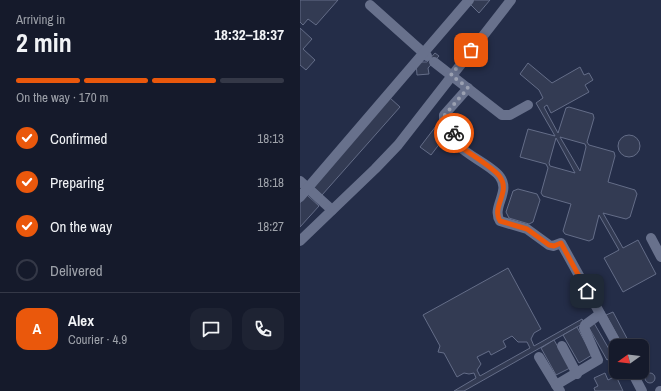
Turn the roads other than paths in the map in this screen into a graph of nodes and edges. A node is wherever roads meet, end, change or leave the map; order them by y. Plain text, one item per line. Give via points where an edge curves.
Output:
1 (469, 0) edge
2 (511, 0) edge
3 (370, 6) dead end
4 (429, 58) junction
5 (451, 75) junction
6 (468, 88) junction
7 (528, 105) dead end
8 (304, 184) edge
9 (300, 196) edge
10 (332, 210) junction
11 (651, 238) dead end
12 (300, 241) edge
13 (661, 257) edge
14 (600, 314) junction
15 (614, 339) edge
16 (562, 346) dead end
17 (539, 357) dead end
18 (577, 374) junction
19 (636, 379) edge
20 (558, 388) edge
21 (642, 391) edge

1 - 4 street
2 - 5 street
3 - 4 street
4 - 5 street
4 - 8 street
5 - 6 street
5 - 10 street via 398,145
6 - 7 street via 502,114 510,115
6 - 14 street via 444,119 452,128 458,145 500,175 504,192 497,217 500,221 527,229 549,245 561,243
8 - 9 street
8 - 10 street
10 - 12 street
11 - 13 street
14 - 15 street
14 - 18 street via 584,328 598,360
16 - 18 street
17 - 20 street
18 - 20 street
19 - 21 street

